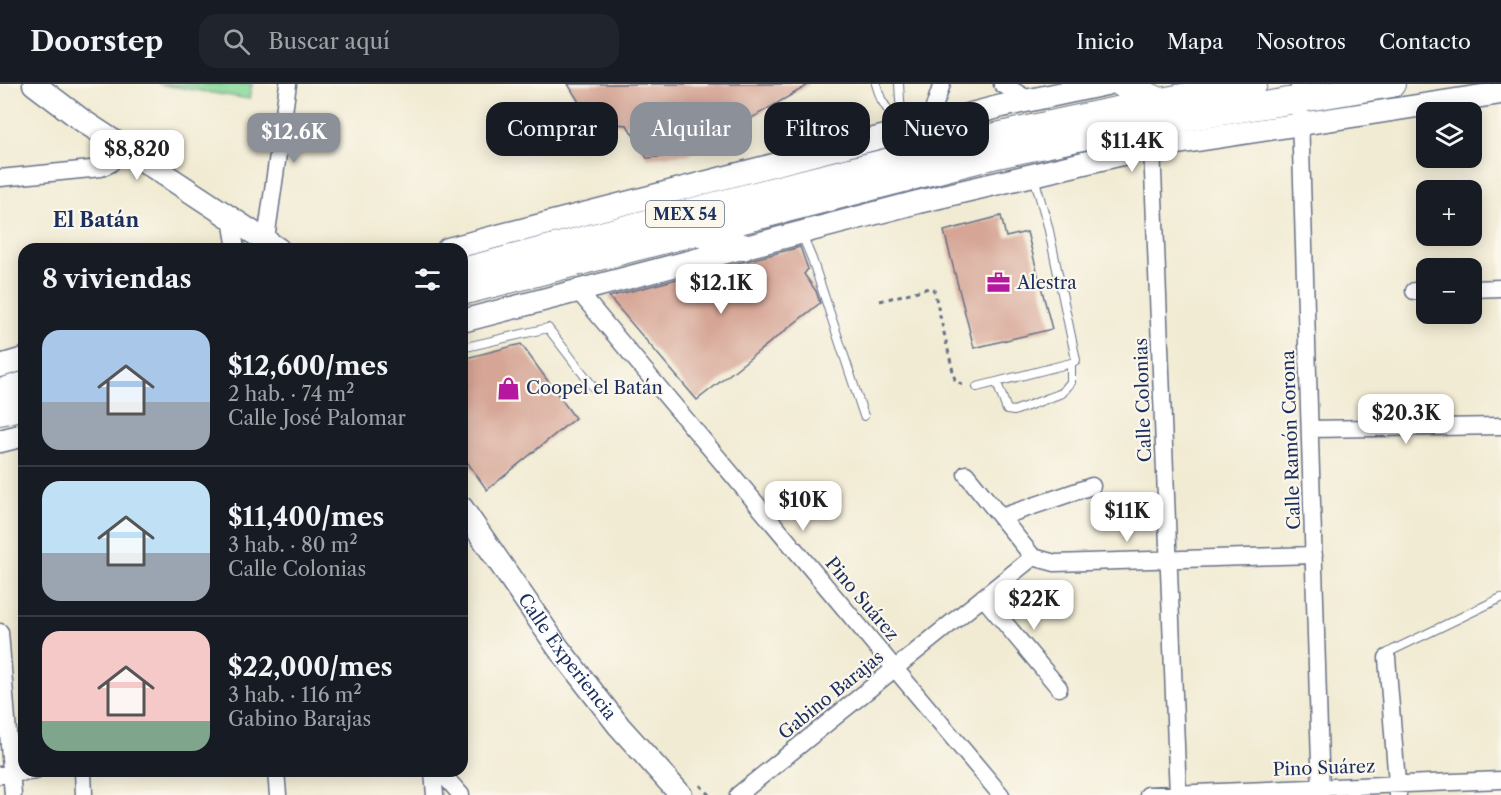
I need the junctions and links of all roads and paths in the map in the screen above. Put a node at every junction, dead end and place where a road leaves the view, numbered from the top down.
1 (34, 84) edge
2 (288, 84) edge
3 (876, 84) edge
4 (899, 84) edge
5 (942, 84) edge
6 (1002, 84) edge
7 (1106, 84) edge
8 (1122, 84) edge
9 (1254, 84) edge
10 (1392, 84) edge
11 (1501, 93) edge
12 (1029, 100) junction
13 (1158, 100) junction
14 (936, 102) edge
15 (1300, 102) edge
16 (989, 110) edge
17 (1152, 147) junction
18 (124, 148) junction
19 (918, 156) edge
20 (912, 174) junction
21 (1033, 175) junction
22 (0, 178) edge
23 (231, 219) junction
24 (695, 231) junction
25 (800, 232) junction
26 (235, 243) edge
27 (270, 243) edge
28 (272, 243) edge
29 (468, 246) edge
30 (743, 247) junction
31 (468, 270) edge
32 (1501, 288) edge
33 (1482, 289) edge
34 (468, 290) edge
35 (578, 291) junction
36 (880, 301) dead end
37 (468, 319) edge
38 (468, 347) edge
39 (18, 361) edge
40 (1071, 363) junction
41 (0, 366) edge
42 (997, 382) junction
43 (18, 387) edge
44 (978, 387) joint
45 (594, 388) dead end
46 (0, 392) edge
47 (18, 408) edge
48 (0, 412) edge
49 (864, 416) dead end
50 (1501, 426) edge
51 (1310, 429) junction
52 (966, 474) dead end
53 (1092, 486) dead end
54 (468, 517) edge
55 (1000, 517) junction
56 (1314, 555) junction
57 (1033, 557) junction
58 (1168, 559) junction
59 (983, 597) junction
60 (1501, 598) edge
61 (0, 632) edge
62 (1387, 658) joint
63 (895, 668) junction
64 (1059, 688) dead end
65 (6, 775) edge
66 (83, 777) edge
67 (276, 777) edge
68 (434, 777) edge
69 (445, 777) edge
70 (1501, 780) edge
71 (688, 787) edge
72 (1398, 790) edge
73 (1321, 791) edge
74 (1178, 794) edge
75 (13, 795) edge
76 (84, 795) edge
77 (278, 795) edge
78 (435, 795) edge
79 (461, 795) edge
80 (709, 795) edge
81 (738, 795) edge
82 (1001, 795) edge
83 (1148, 795) edge

1 - 18 street
2 - 28 street
3 - 20 lane
4 - 20 lane
5 - 14 street
6 - 12 street
7 - 12 street
8 - 13 main road
9 - 13 main road, MEX 54
10 - 15 main road, MEX 54
11 - 15 street
12 - 16 street
13 - 20 main road, MEX 54
15 - 17 street
15 - 20 main road, MEX 54
15 - 51 street, Calle Ramón Corona
17 - 21 street
17 - 58 street, Calle Colonias
18 - 22 street
18 - 23 street
19 - 20 street
20 - 21 street
20 - 24 main road, MEX 54
20 - 25 street
20 - 29 street
20 - 31 main road, MEX 54
21 - 40 lane
23 - 26 street
23 - 27 street
24 - 30 main road
24 - 34 main road, MEX 54
25 - 30 street
25 - 49 lane
30 - 35 street
32 - 33 street
35 - 37 street
35 - 63 street, Pino Suárez
36 - 44 path
38 - 45 lane
39 - 41 street
40 - 42 lane
40 - 42 lane
42 - 44 lane
43 - 46 main road
47 - 48 main road
50 - 51 street
51 - 56 street, Calle Ramón Corona
52 - 55 street
53 - 55 street
54 - 71 street, Calle Experiencia
55 - 57 street
56 - 58 street
56 - 73 street, Calle Ramón Corona
57 - 58 street
57 - 59 street, Gabino Barajas
58 - 74 street, Calle Colonias
59 - 63 street, Gabino Barajas
59 - 64 street
60 - 62 lane
61 - 65 street
62 - 72 street
63 - 81 street, Gabino Barajas
63 - 82 street, Pino Suárez
65 - 75 street
66 - 76 street
67 - 77 street
68 - 78 street
69 - 79 street
70 - 72 street, Pino Suárez
71 - 80 path
72 - 73 street, Pino Suárez
73 - 74 street, Pino Suárez
74 - 83 street, Pino Suárez

